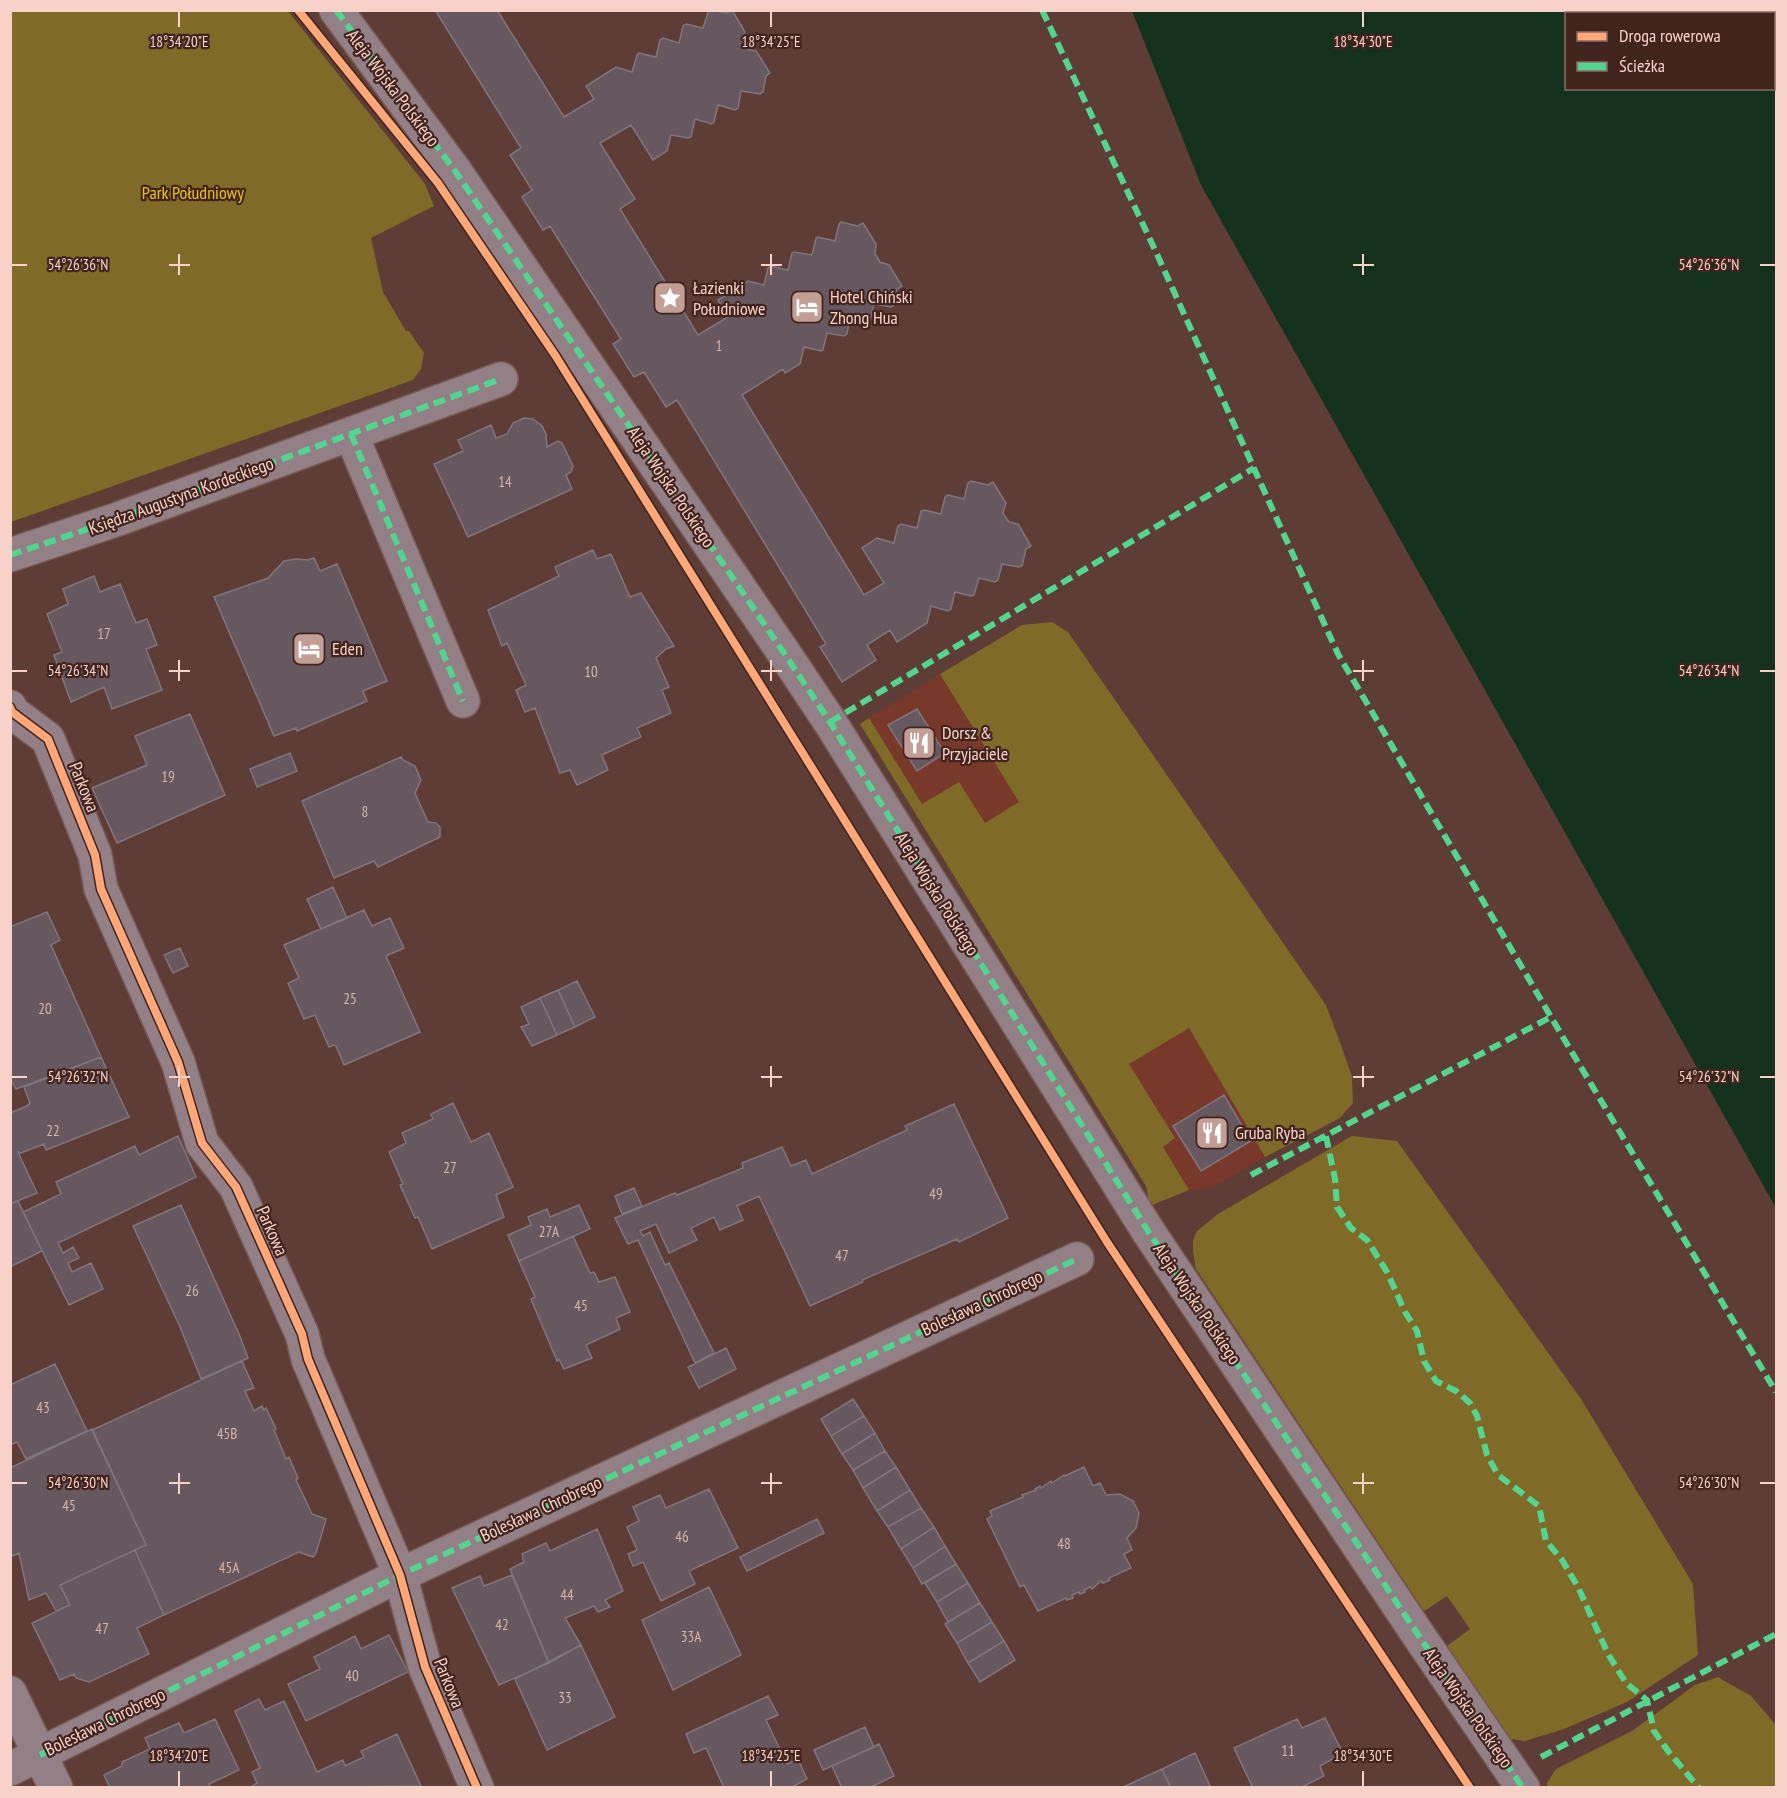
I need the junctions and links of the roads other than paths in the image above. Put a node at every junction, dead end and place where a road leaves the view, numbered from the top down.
1 (336, 10) edge
2 (501, 379) dead end
3 (351, 434) junction
4 (10, 555) edge
5 (463, 700) dead end
6 (10, 707) edge
7 (1077, 1259) dead end
8 (400, 1575) junction
9 (10, 1693) edge
10 (40, 1755) junction
11 (10, 1769) edge
12 (56, 1788) edge
13 (477, 1788) edge
14 (1523, 1788) edge

1 - 14 street, Aleja Wojska Polskiego
2 - 3 street, Księdza Augustyna Kordeckiego
3 - 4 street, Księdza Augustyna Kordeckiego
3 - 5 street
6 - 8 street, Parkowa
7 - 8 street, Bolesława Chrobrego
8 - 10 street, Bolesława Chrobrego
8 - 13 street, Parkowa
9 - 10 street
10 - 11 street, Bolesława Chrobrego
10 - 12 street

